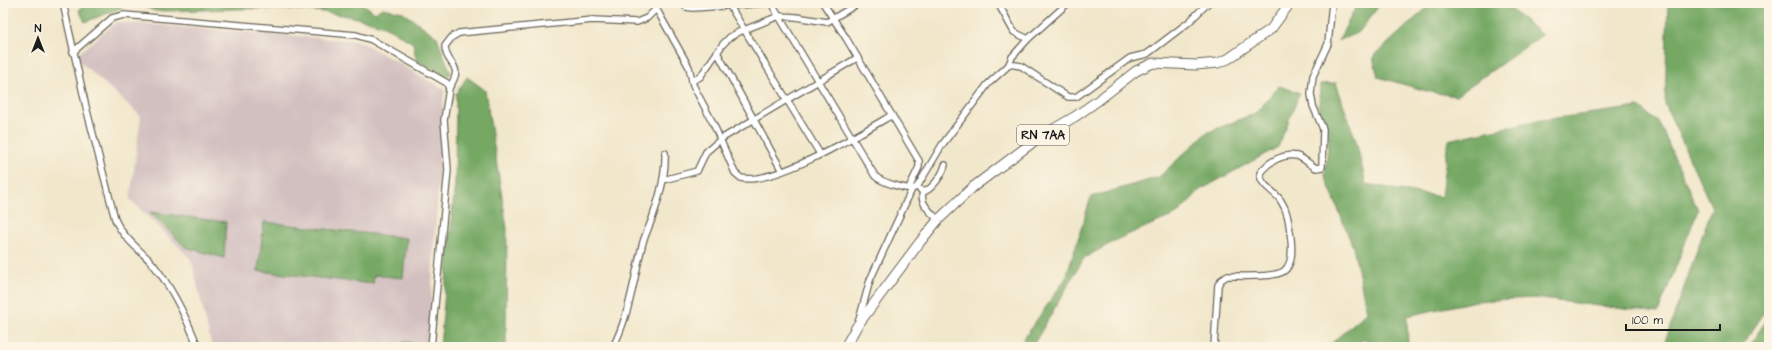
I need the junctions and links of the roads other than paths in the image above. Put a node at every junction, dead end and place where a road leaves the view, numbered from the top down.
1 (63, 3) edge
2 (653, 3) edge
3 (681, 3) edge
4 (771, 3) edge
5 (823, 3) edge
6 (859, 3) edge
7 (998, 3) edge
8 (1068, 3) edge
9 (1208, 3) edge
10 (1290, 3) edge
11 (1332, 3) edge
12 (729, 4) edge
13 (656, 9) junction
14 (779, 16) junction
15 (833, 19) junction
16 (745, 29) junction
17 (1028, 40) junction
18 (73, 52) junction
19 (717, 52) junction
20 (1140, 56) junction
21 (857, 58) junction
22 (1009, 64) junction
23 (1143, 67) junction
24 (692, 81) junction
25 (818, 81) junction
26 (449, 88) junction
27 (787, 100) junction
28 (892, 115) junction
29 (755, 119) junction
30 (852, 138) junction
31 (721, 139) junction
32 (665, 153) dead end
33 (820, 154) junction
34 (945, 165) dead end
35 (782, 171) junction
36 (663, 180) junction
37 (913, 188) junction
38 (922, 192) junction
39 (938, 220) junction
40 (857, 326) junction
41 (198, 347) edge
42 (431, 347) edge
43 (613, 347) edge
44 (844, 347) edge
45 (1214, 347) edge

1 - 18 street
2 - 13 street
3 - 12 street
4 - 12 street
4 - 14 street
5 - 15 street
6 - 15 street
7 - 17 street
8 - 17 street
9 - 20 street
10 - 23 main road, RN 7AA
11 - 45 street
12 - 16 street
13 - 24 street
13 - 26 street
14 - 15 street
14 - 16 street
14 - 25 street
15 - 21 street
16 - 19 street
16 - 27 street
17 - 22 street
18 - 26 street
18 - 41 street
19 - 24 street
19 - 29 street
20 - 22 street
20 - 23 street
21 - 25 street
21 - 28 street
22 - 37 street
23 - 39 main road, RN 7AA
24 - 31 street
25 - 27 street
25 - 30 street
26 - 42 street
27 - 29 street
27 - 33 street
28 - 30 street
28 - 37 street
29 - 31 street
29 - 35 street
30 - 33 street
30 - 37 street
31 - 35 street
31 - 36 street
32 - 36 street
33 - 35 street
34 - 38 street
36 - 43 street
37 - 38 street
37 - 40 street
38 - 39 street
39 - 40 main road, RN 7AA
40 - 44 main road, RN 7AA

